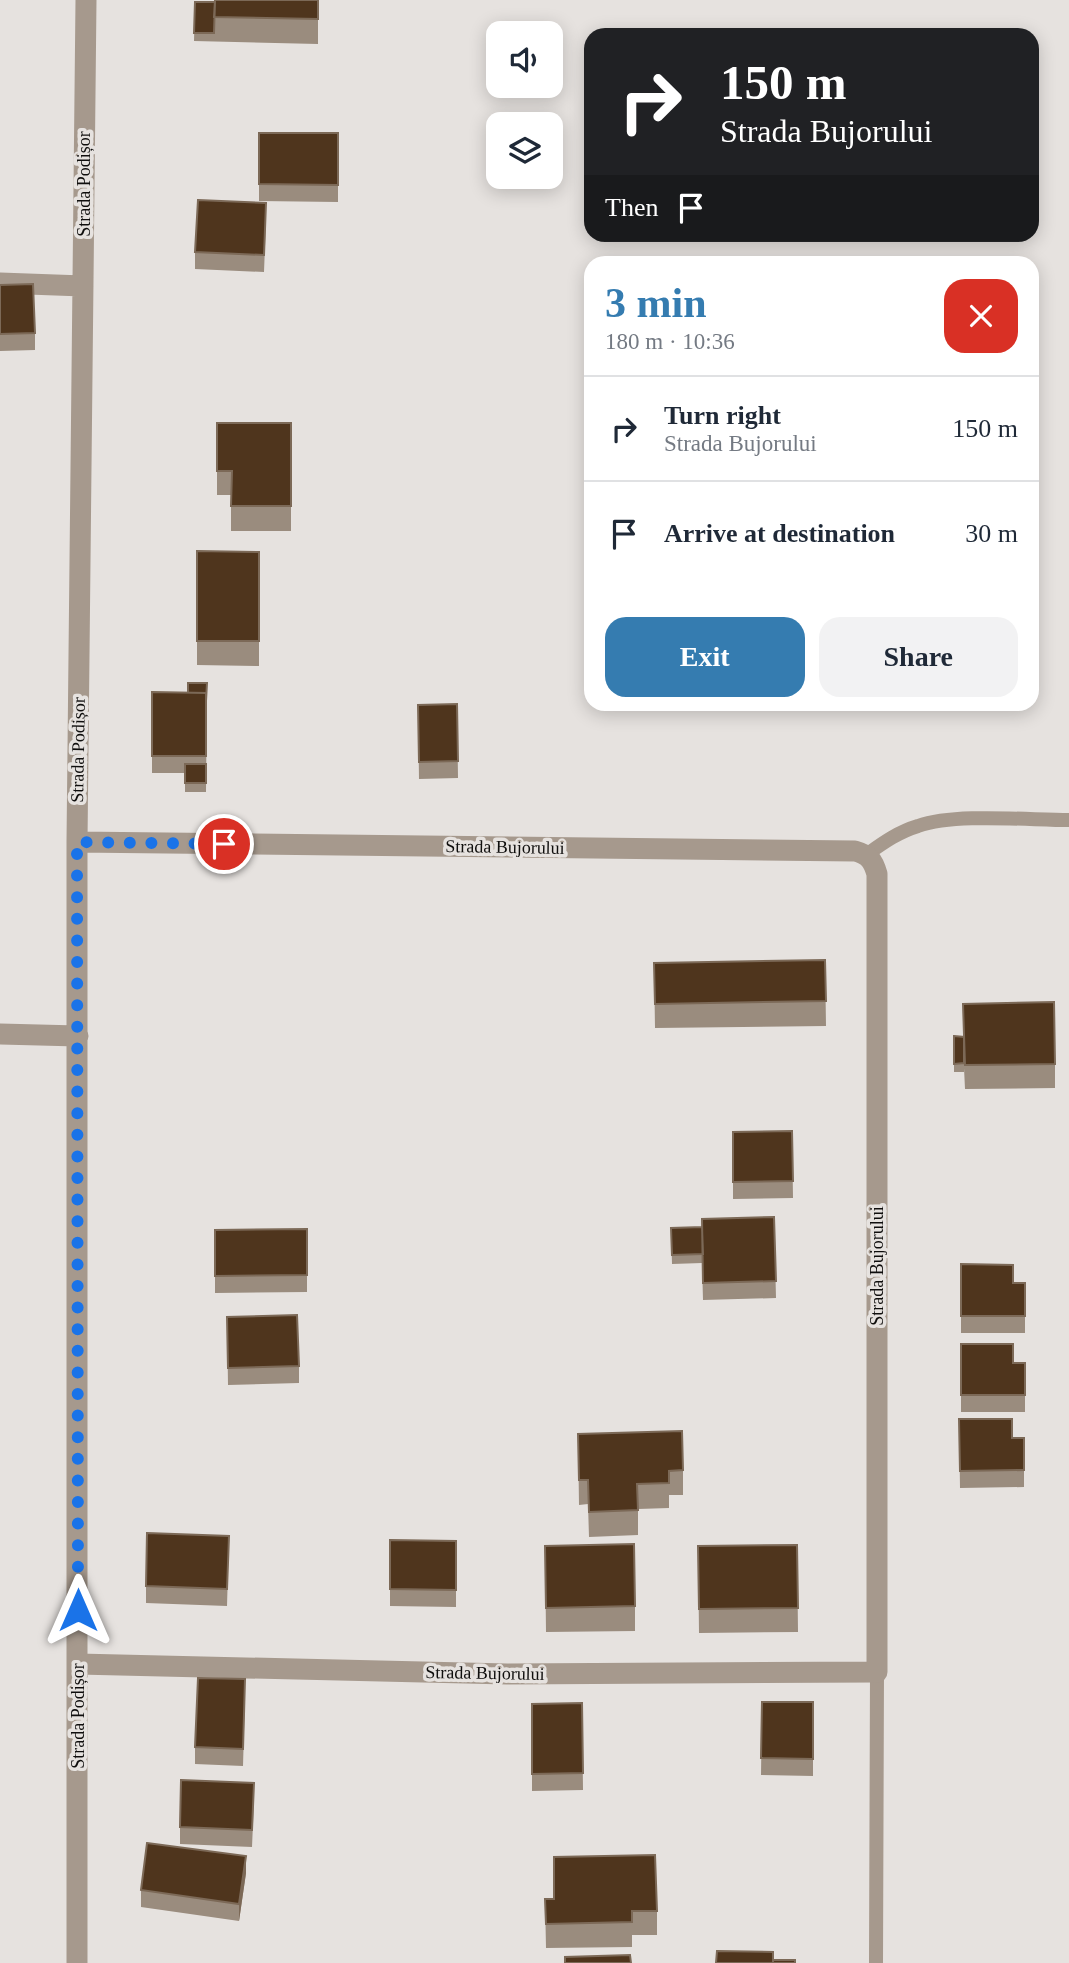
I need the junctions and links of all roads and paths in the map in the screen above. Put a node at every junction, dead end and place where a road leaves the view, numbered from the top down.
1 (86, 0) edge
2 (0, 284) edge
3 (83, 286) junction
4 (1069, 820) edge
5 (77, 842) junction
6 (866, 855) junction
7 (0, 1034) edge
8 (78, 1036) junction
9 (78, 1664) junction
10 (877, 1672) junction
11 (76, 1963) edge
12 (876, 1963) edge

1 - 3 street, Strada Podișor
2 - 3 street
3 - 5 street, Strada Podișor
4 - 6 lane
5 - 6 street, Strada Bujorului
5 - 8 street, Strada Podișor
6 - 10 street, Strada Bujorului
7 - 8 street
8 - 9 street, Strada Podișor
9 - 10 street, Strada Bujorului
9 - 11 street, Strada Podișor
10 - 12 lane

